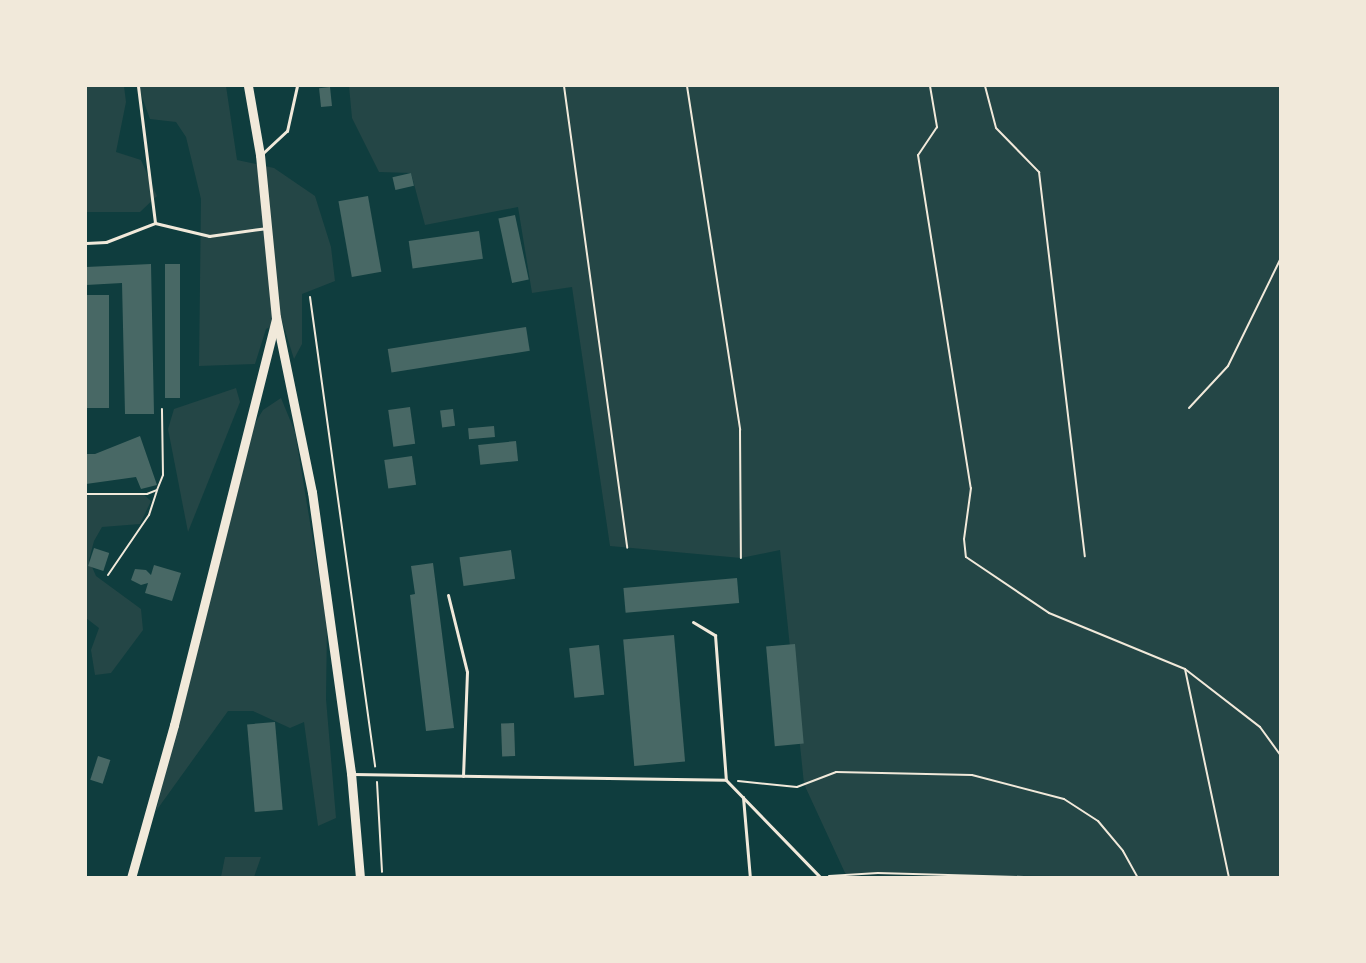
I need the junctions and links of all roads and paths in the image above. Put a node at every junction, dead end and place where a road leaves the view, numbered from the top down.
1 (138, 86) edge
2 (248, 86) edge
3 (297, 86) edge
4 (564, 86) edge
5 (687, 86) edge
6 (930, 86) edge
7 (985, 86) edge
8 (260, 155) junction
9 (155, 223) junction
10 (267, 227) junction
11 (86, 243) edge
12 (1281, 260) edge
13 (310, 297) dead end
14 (276, 317) junction
15 (1189, 408) dead end
16 (162, 409) dead end
17 (161, 480) junction
18 (86, 494) edge
19 (627, 548) dead end
20 (1085, 556) dead end
21 (741, 558) dead end
22 (108, 575) dead end
23 (448, 595) dead end
24 (693, 622) dead end
25 (1185, 669) junction
26 (1281, 755) edge
27 (351, 773) junction
28 (376, 774) junction
29 (463, 776) junction
30 (726, 780) junction
31 (743, 795) junction
32 (383, 877) edge
33 (821, 877) edge
34 (130, 878) edge
35 (362, 878) edge
36 (461, 878) edge
37 (750, 878) edge
38 (1056, 878) edge
39 (1138, 878) edge
40 (1229, 878) edge

1 - 9 lane
2 - 8 main road
3 - 8 lane
4 - 19 path
5 - 21 path
6 - 25 path
7 - 20 path
8 - 10 main road
9 - 10 lane
9 - 11 lane
10 - 14 main road
12 - 15 path
13 - 28 path
14 - 27 main road
14 - 34 main road
16 - 17 path
17 - 18 path
17 - 22 path
23 - 29 lane
24 - 30 lane
25 - 26 path
25 - 40 path
27 - 28 lane
27 - 35 main road
28 - 29 lane
28 - 32 path
29 - 30 lane
30 - 31 lane
30 - 39 path
31 - 33 lane
31 - 37 lane
32 - 35 lane
32 - 36 lane
33 - 38 path

